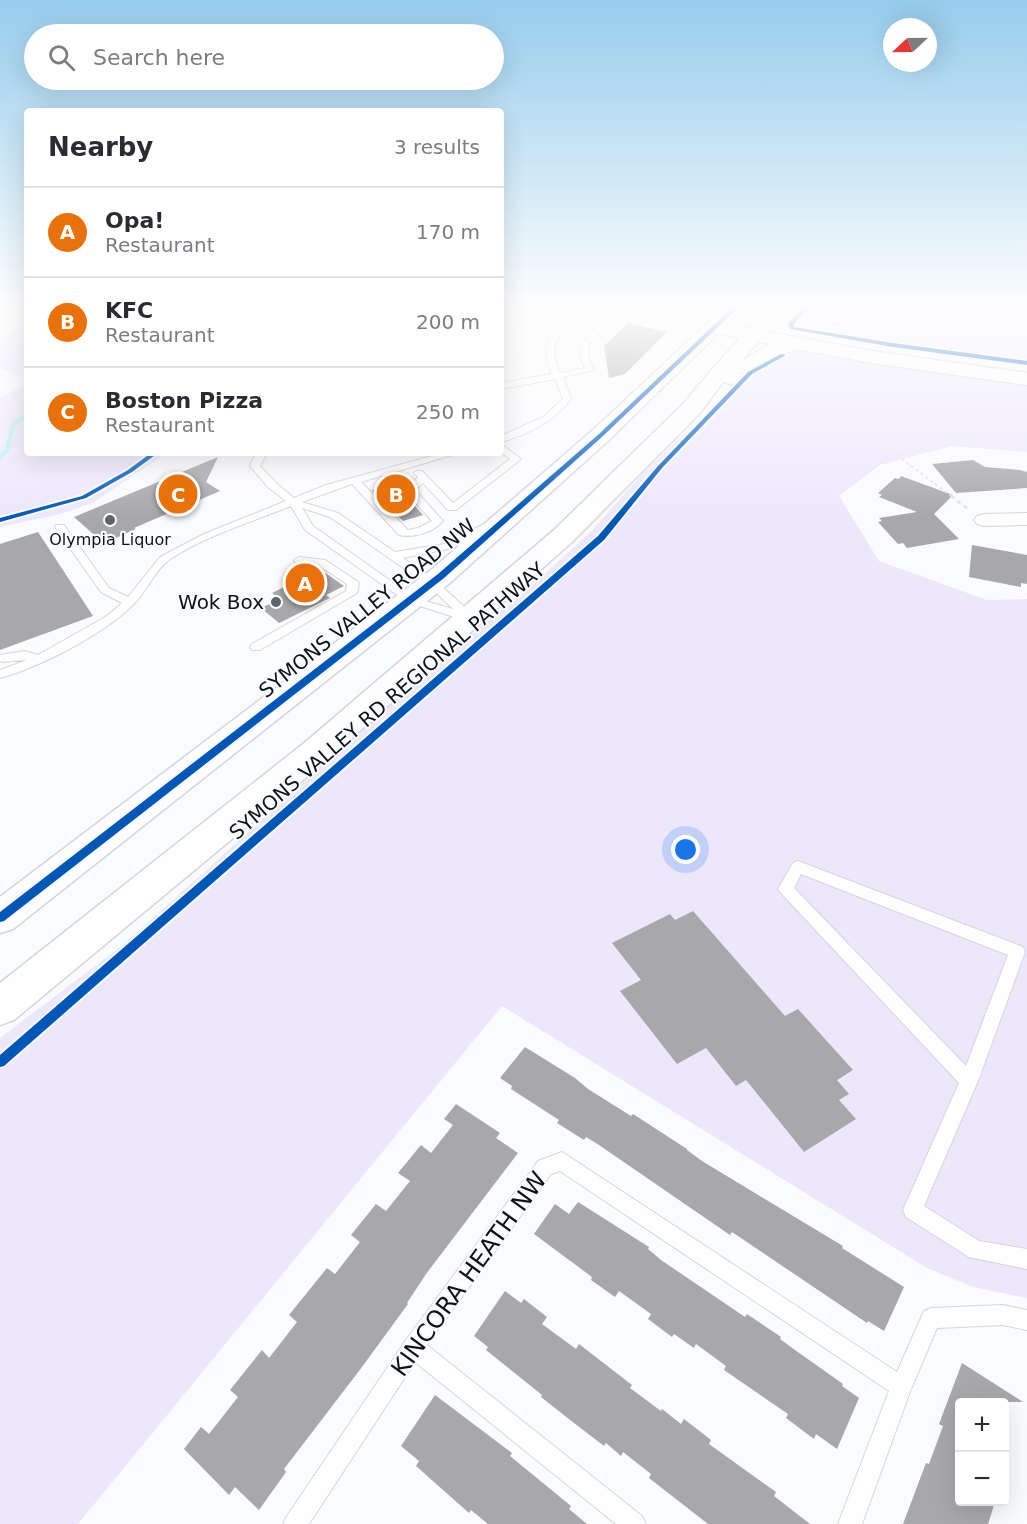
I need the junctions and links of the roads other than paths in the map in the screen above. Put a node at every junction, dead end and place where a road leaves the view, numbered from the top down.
1 (551, 376) edge
2 (558, 376) edge
3 (596, 376) edge
4 (664, 376) edge
5 (718, 376) edge
6 (736, 376) edge
7 (1008, 376) edge
8 (598, 379) dead end
9 (1027, 379) edge
10 (504, 385) edge
11 (692, 408) junction
12 (504, 438) edge
13 (504, 449) edge
14 (259, 456) edge
15 (443, 456) edge
16 (411, 465) junction
17 (423, 478) junction
18 (354, 480) junction
19 (293, 502) junction
20 (452, 508) junction
21 (511, 514) junction
22 (1027, 519) edge
23 (984, 520) road end
24 (438, 521) junction
25 (60, 527) dead end
26 (392, 556) junction
27 (299, 560) dead end
28 (422, 591) junction
29 (130, 602) junction
30 (468, 617) junction
31 (256, 646) dead end
32 (3, 658) dead end
33 (40, 659) junction
34 (0, 674) edge
35 (0, 918) edge
36 (0, 1007) edge
37 (969, 1081) junction
38 (1027, 1259) edge
39 (1027, 1320) edge
40 (413, 1347) junction
41 (901, 1387) junction
42 (295, 1524) edge
43 (634, 1524) edge
44 (850, 1524) edge

1 - 10 lane
2 - 12 lane
3 - 8 lane
4 - 21 main road, SYMONS VALLEY ROAD NW
5 - 11 main road
6 - 11 main road
7 - 9 main road
11 - 30 main road
13 - 20 lane
14 - 19 lane
15 - 16 lane
16 - 17 lane
16 - 18 lane
17 - 20 lane
17 - 24 lane
18 - 19 lane
18 - 24 lane
19 - 26 lane
19 - 28 lane
19 - 29 lane
20 - 24 lane
21 - 26 lane
21 - 28 main road, SYMONS VALLEY ROAD NW
22 - 23 street
25 - 29 lane
26 - 28 lane
27 - 31 lane
28 - 30 lane
28 - 30 lane
28 - 35 main road, SYMONS VALLEY ROAD NW
29 - 33 lane
30 - 36 main road
32 - 33 lane
33 - 34 lane
37 - 37 lane
37 - 38 lane
39 - 41 lane
40 - 41 lane, KINCORA HEATH NW
40 - 42 lane, KINCORA HEATH NW
40 - 43 lane
41 - 44 lane

